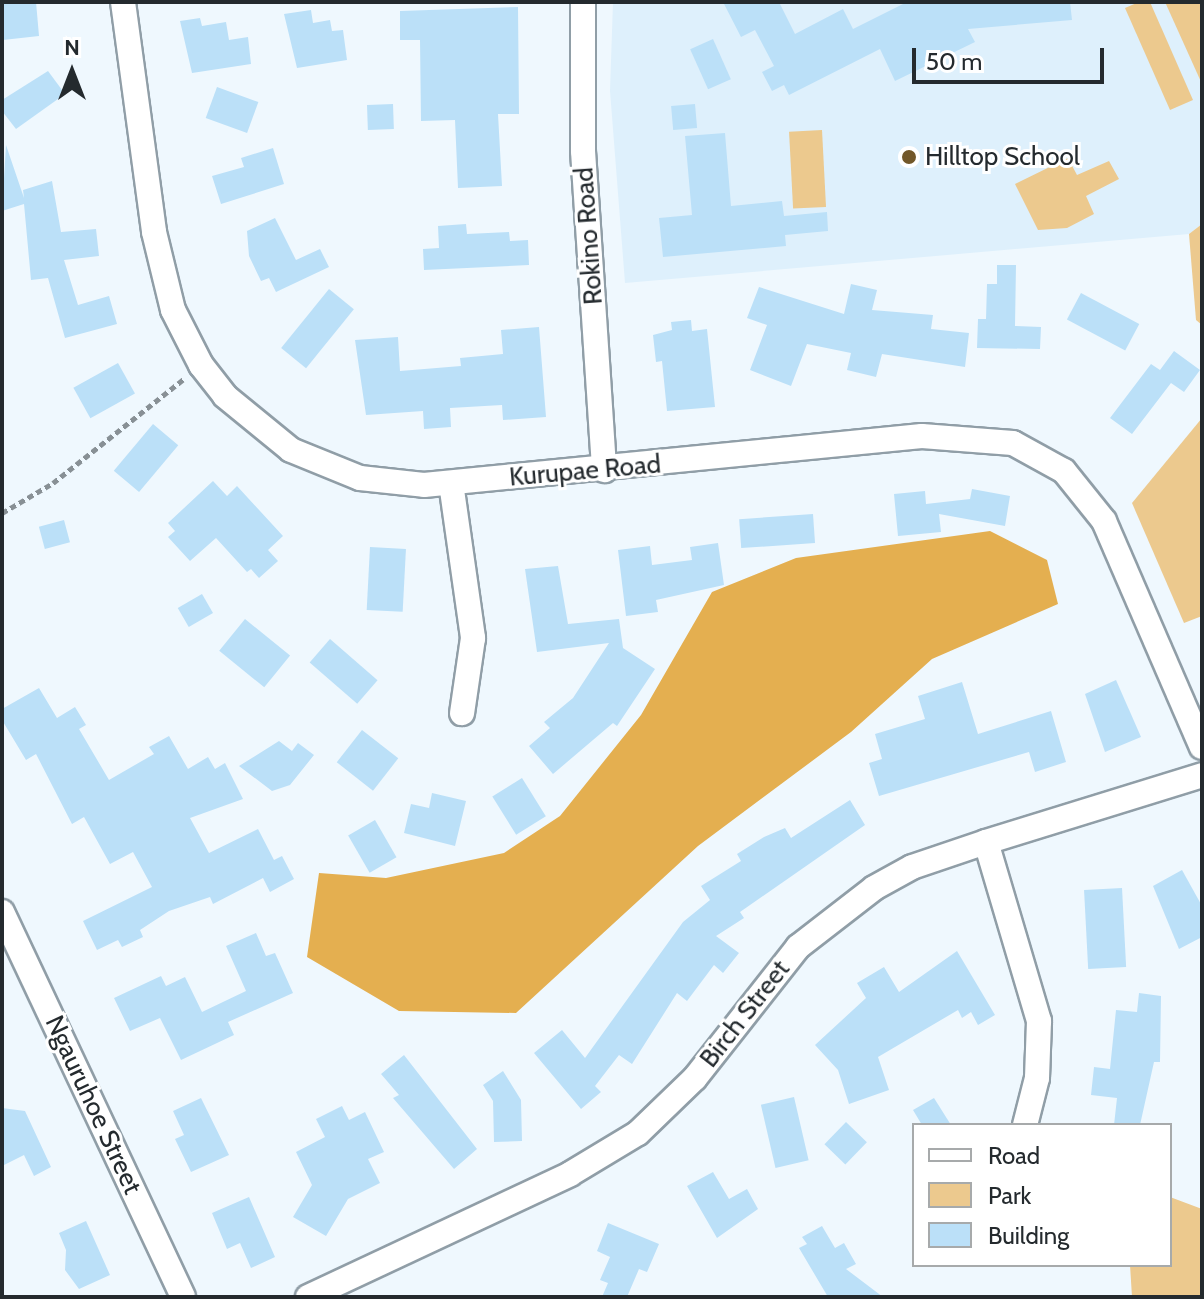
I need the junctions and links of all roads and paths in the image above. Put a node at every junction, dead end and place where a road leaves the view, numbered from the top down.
1 (123, 2) edge
2 (583, 2) edge
3 (201, 365) junction
4 (604, 470) junction
5 (451, 483) junction
6 (2, 513) edge
7 (462, 713) dead end
8 (1202, 747) edge
9 (1202, 775) edge
10 (986, 842) junction
11 (2, 912) edge
12 (1026, 1123) edge
13 (183, 1297) edge
14 (308, 1297) edge

1 - 3 street, Kurupae Road
2 - 4 street, Rokino Road
3 - 5 street, Kurupae Road
3 - 6 path
4 - 5 street, Kurupae Road
4 - 8 street, Kurupae Road
5 - 7 street
9 - 10 street, Birch Street
10 - 12 street
10 - 14 street, Birch Street
11 - 13 street, Ngauruhoe Street

